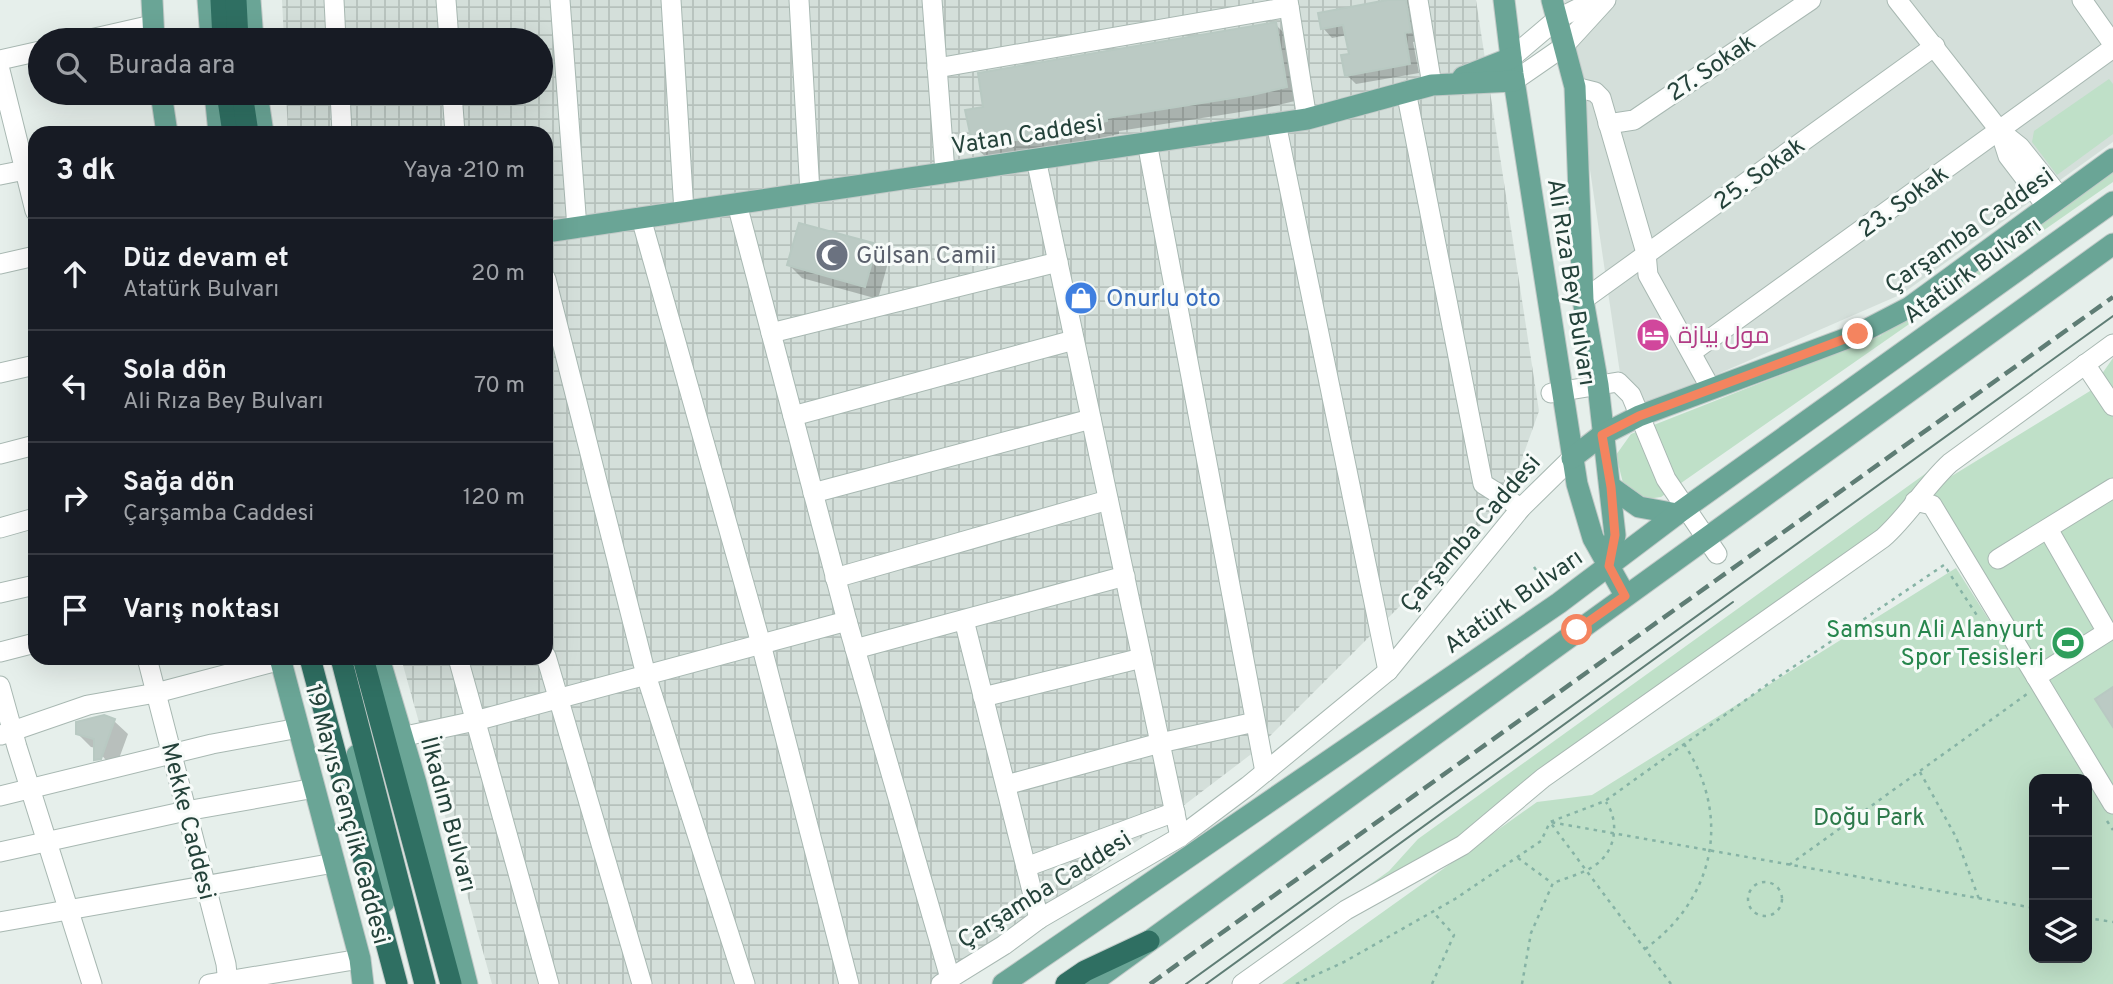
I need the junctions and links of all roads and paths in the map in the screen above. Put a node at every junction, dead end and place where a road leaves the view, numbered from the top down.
1 (152, 0) edge
2 (208, 0) edge
3 (220, 0) edge
4 (236, 0) edge
5 (250, 0) edge
6 (334, 0) edge
7 (446, 0) edge
8 (560, 0) edge
9 (671, 0) edge
10 (799, 0) edge
11 (932, 0) edge
12 (1418, 0) edge
13 (1504, 0) edge
14 (1595, 0) edge
15 (1606, 0) edge
16 (1811, 0) edge
17 (1897, 0) edge
18 (2088, 2) edge
19 (1288, 3) edge
20 (1554, 10) edge
21 (153, 28) edge
22 (210, 28) edge
23 (222, 28) edge
24 (237, 28) edge
25 (252, 28) edge
26 (335, 28) edge
27 (448, 28) edge
28 (1935, 46) junction
29 (2113, 46) edge
30 (1563, 47) junction
31 (28, 54) edge
32 (1511, 58) junction
33 (0, 60) edge
34 (937, 68) junction
35 (0, 70) edge
36 (1514, 81) junction
37 (1440, 84) junction
38 (1575, 87) junction
39 (1406, 91) junction
40 (163, 105) edge
41 (216, 105) edge
42 (229, 105) edge
43 (244, 105) edge
44 (259, 105) edge
45 (341, 105) edge
46 (453, 105) edge
47 (1307, 119) junction
48 (1276, 123) junction
49 (1608, 124) junction
50 (166, 126) edge
51 (218, 126) edge
52 (232, 126) edge
53 (247, 126) edge
54 (263, 126) edge
55 (342, 126) edge
56 (454, 126) edge
57 (2000, 131) junction
58 (1147, 142) junction
59 (1036, 159) junction
60 (2113, 159) edge
61 (28, 162) edge
62 (28, 169) edge
63 (945, 172) junction
64 (0, 175) edge
65 (810, 193) junction
66 (2054, 202) junction
67 (2113, 202) edge
68 (737, 204) junction
69 (684, 212) junction
70 (641, 218) junction
71 (577, 228) junction
72 (553, 231) edge
73 (2113, 244) edge
74 (1646, 253) junction
75 (28, 258) edge
76 (1058, 262) junction
77 (0, 264) edge
78 (1583, 300) junction
79 (553, 307) edge
80 (771, 333) junction
81 (1074, 340) junction
82 (2113, 344) edge
83 (1692, 352) junction
84 (2085, 364) junction
85 (28, 367) edge
86 (0, 373) edge
87 (1598, 385) junction
88 (1711, 389) junction
89 (1557, 393) junction
90 (2113, 406) edge
91 (793, 416) junction
92 (1639, 416) junction
93 (1091, 419) junction
94 (1602, 435) junction
95 (28, 447) edge
96 (0, 454) edge
97 (1572, 458) junction
98 (1611, 487) junction
99 (2113, 488) edge
100 (813, 493) junction
101 (1108, 500) junction
102 (1915, 501) junction
103 (1521, 508) junction
104 (1681, 511) junction
105 (28, 520) edge
106 (0, 528) edge
107 (2048, 529) junction
108 (1712, 546) junction
109 (1998, 559) dead end
110 (1609, 566) junction
111 (1125, 576) junction
112 (835, 578) junction
113 (28, 587) edge
114 (0, 593) edge
115 (1625, 596) junction
116 (964, 620) junction
117 (847, 621) junction
118 (1981, 623) dead end
119 (761, 644) junction
120 (28, 645) edge
121 (855, 649) junction
122 (0, 652) edge
123 (1142, 657) junction
124 (149, 665) edge
125 (258, 665) edge
126 (282, 665) edge
127 (312, 665) edge
128 (333, 665) edge
129 (343, 665) edge
130 (365, 665) edge
131 (381, 665) edge
132 (460, 665) edge
133 (549, 665) edge
134 (1388, 671) junction
135 (646, 675) junction
136 (2031, 685) junction
137 (0, 686) edge
138 (156, 693) junction
139 (984, 696) junction
140 (558, 699) junction
141 (2042, 702) junction
142 (475, 721) junction
143 (1255, 722) junction
144 (299, 727) junction
145 (6, 734) edge
146 (401, 737) junction
147 (1160, 743) junction
148 (1684, 744) junction
149 (172, 755) junction
150 (1919, 771) junction
151 (1265, 772) junction
152 (1006, 785) junction
153 (315, 788) junction
154 (30, 789) junction
155 (0, 796) edge
156 (1605, 800) junction
157 (2113, 804) edge
158 (186, 811) junction
159 (1175, 812) junction
160 (1550, 822) junction
161 (1615, 834) junction
162 (1180, 837) junction
163 (47, 842) junction
164 (1710, 851) junction
165 (0, 852) edge
166 (1518, 858) junction
167 (334, 863) junction
168 (1789, 865) junction
169 (1026, 866) junction
170 (1586, 870) junction
171 (1764, 881) joint
172 (1553, 883) junction
173 (206, 887) junction
174 (1979, 899) junction
175 (2029, 907) edge
176 (68, 908) junction
177 (1433, 912) junction
178 (1039, 919) junction
179 (2092, 919) edge
180 (0, 922) edge
181 (2113, 922) edge
182 (1149, 941) junction
183 (1645, 949) junction
184 (360, 959) junction
185 (946, 981) edge
186 (222, 983) edge
187 (92, 984) edge
188 (363, 984) edge
189 (397, 984) edge
190 (425, 984) edge
191 (451, 984) edge
192 (467, 984) edge
193 (549, 984) edge
194 (642, 984) edge
195 (745, 984) edge
196 (849, 984) edge
197 (1003, 984) edge
198 (1066, 984) edge
199 (1090, 984) edge
200 (1242, 984) edge
201 (1296, 984) edge
202 (1432, 984) edge
203 (1522, 984) edge
204 (1671, 984) edge

1 - 21 main road
2 - 22 main road
3 - 23 highway
4 - 24 highway
5 - 25 main road
6 - 26 street
7 - 27 street
8 - 71 street
9 - 69 street
10 - 65 street
11 - 34 street
12 - 37 street
13 - 32 main road, Ali Rıza Bey Bulvarı
14 - 20 street
15 - 30 street
16 - 49 street, 27. Sokak
17 - 28 street
18 - 29 street
19 - 34 street
19 - 47 street
20 - 30 main road, Ali Rıza Bey Bulvarı
20 - 32 street
28 - 57 street
28 - 74 street, 25. Sokak
29 - 57 street, 23. Sokak
30 - 36 street
30 - 38 main road, Ali Rıza Bey Bulvarı
31 - 33 street
32 - 36 main road, Ali Rıza Bey Bulvarı
32 - 37 main road
34 - 63 street
35 - 61 street
36 - 37 main road, Vatan Caddesi
36 - 89 main road, Ali Rıza Bey Bulvarı
37 - 39 main road, Vatan Caddesi
38 - 49 street
38 - 78 main road, Ali Rıza Bey Bulvarı
39 - 47 main road, Vatan Caddesi
39 - 103 street
40 - 50 main road
41 - 51 main road
42 - 52 highway
43 - 53 highway
44 - 54 main road
45 - 55 street
46 - 56 street
47 - 48 main road, Vatan Caddesi
48 - 58 main road, Vatan Caddesi
48 - 134 street
49 - 74 street
57 - 66 street
57 - 83 street, 23. Sokak
58 - 59 main road, Vatan Caddesi
58 - 143 street
59 - 63 main road, Vatan Caddesi
59 - 76 street
60 - 66 main road, Çarşamba Caddesi
62 - 64 street
63 - 65 main road, Vatan Caddesi
65 - 68 main road, Vatan Caddesi
66 - 88 main road, Çarşamba Caddesi
67 - 104 main road, Atatürk Bulvarı
68 - 69 main road, Vatan Caddesi
68 - 80 street
69 - 70 main road, Vatan Caddesi
70 - 71 main road, Vatan Caddesi
70 - 119 street
71 - 72 main road, Vatan Caddesi
73 - 108 main road
74 - 78 street, 25. Sokak
74 - 83 street
75 - 77 street
76 - 80 street
76 - 81 street
78 - 87 main road, Ali Rıza Bey Bulvarı
79 - 135 street
80 - 91 street
81 - 91 street
81 - 93 street
82 - 84 street
83 - 88 street
84 - 90 street
84 - 102 street
85 - 86 street
87 - 89 street
87 - 92 street
87 - 94 main road, Ali Rıza Bey Bulvarı
88 - 92 main road, Çarşamba Caddesi
89 - 97 main road, Ali Rıza Bey Bulvarı
91 - 100 street
92 - 94 main road, Çarşamba Caddesi
92 - 104 street
93 - 100 street
93 - 101 street
94 - 97 main road, Çarşamba Caddesi
94 - 98 main road, Ali Rıza Bey Bulvarı
95 - 96 street
97 - 103 street, Çarşamba Caddesi
97 - 110 main road, Ali Rıza Bey Bulvarı
98 - 104 main road
98 - 110 main road, Ali Rıza Bey Bulvarı
99 - 107 street
100 - 112 street
101 - 111 street
101 - 112 street
102 - 136 street
102 - 200 street
103 - 134 street, Çarşamba Caddesi
104 - 108 street
104 - 110 main road, Atatürk Bulvarı
105 - 106 street
107 - 109 street
107 - 136 street
108 - 115 main road
110 - 115 main road, Ali Rıza Bey Bulvarı
110 - 197 main road, Atatürk Bulvarı
111 - 116 street
111 - 123 street
112 - 117 street
113 - 114 street
115 - 182 main road
116 - 121 street
116 - 139 street
117 - 119 street
117 - 121 street
118 - 148 path
119 - 135 street
119 - 196 street
120 - 122 street
121 - 185 street
123 - 139 street
123 - 147 street
124 - 138 street, Mekke Caddesi
125 - 138 street
126 - 144 main road, 19 Mayıs Gençlik Caddesi
127 - 189 highway
128 - 189 main road
129 - 190 highway
130 - 191 highway, İlkadım Bulvarı
131 - 146 main road, İlkadım Bulvarı
132 - 142 street
133 - 140 street
134 - 151 street, Çarşamba Caddesi
135 - 140 street
135 - 195 street
136 - 141 street
136 - 141 path
136 - 141 path
136 - 150 path
137 - 145 street
138 - 145 street
138 - 149 street, Mekke Caddesi
139 - 152 street
140 - 142 street
140 - 194 street
141 - 157 street
142 - 146 street
142 - 193 street
143 - 147 street
143 - 151 street
144 - 149 street
144 - 153 main road, 19 Mayıs Gençlik Caddesi
145 - 154 street
146 - 192 main road, İlkadım Bulvarı
147 - 152 street
147 - 159 street
148 - 156 path
148 - 164 path
149 - 154 street
149 - 158 street, Mekke Caddesi
150 - 168 path
150 - 174 path
151 - 162 street, Çarşamba Caddesi
152 - 169 street
153 - 158 street
153 - 167 main road, 19 Mayıs Gençlik Caddesi
154 - 155 street
154 - 163 street
156 - 160 path
156 - 161 path
158 - 163 street
158 - 173 street, Mekke Caddesi
159 - 162 street
159 - 169 street
160 - 161 path
160 - 166 path
160 - 170 path
161 - 164 path
161 - 170 path
162 - 178 street, Çarşamba Caddesi
163 - 165 street
163 - 176 street
164 - 168 path
164 - 183 path
166 - 172 path
166 - 177 path
167 - 173 street
167 - 184 main road, 19 Mayıs Gençlik Caddesi
168 - 174 path
169 - 178 street
170 - 172 path
170 - 183 path
171 - 171 path
172 - 203 path
173 - 176 street
173 - 186 street, Mekke Caddesi
174 - 175 path
176 - 180 street
176 - 187 street
177 - 201 path
177 - 202 path
178 - 185 street, Çarşamba Caddesi
179 - 181 path
182 - 198 highway
182 - 199 main road
183 - 204 path
184 - 186 street
184 - 188 main road, 19 Mayıs Gençlik Caddesi

